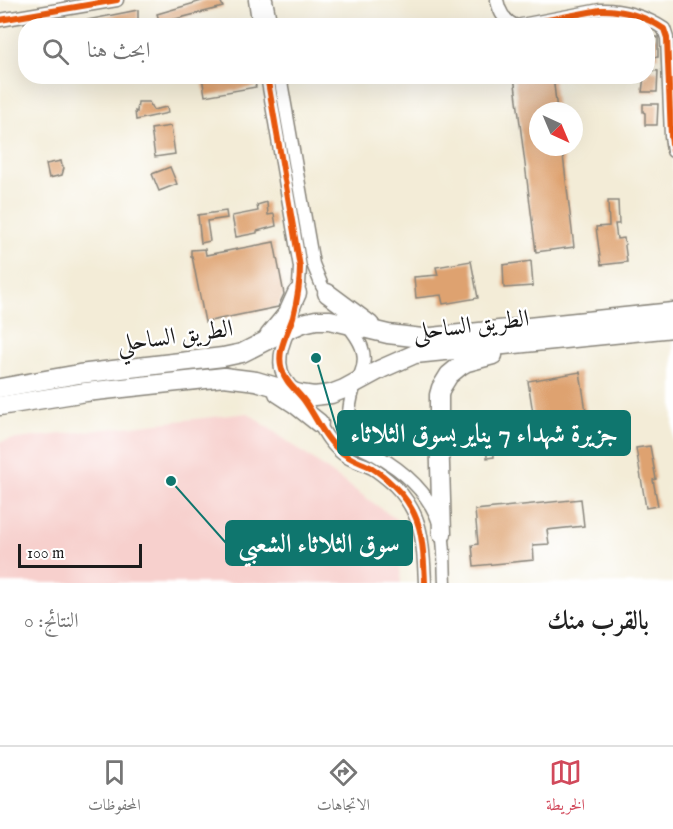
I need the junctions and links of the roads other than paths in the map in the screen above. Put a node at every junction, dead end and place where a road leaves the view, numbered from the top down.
1 (117, 0) edge
2 (272, 0) edge
3 (496, 0) edge
4 (256, 2) edge
5 (264, 18) edge
6 (268, 18) edge
7 (505, 18) edge
8 (558, 18) edge
9 (640, 18) edge
10 (0, 20) edge
11 (655, 24) edge
12 (268, 84) edge
13 (281, 84) edge
14 (673, 151) edge
15 (297, 292) junction
16 (327, 293) junction
17 (673, 312) edge
18 (347, 324) junction
19 (673, 328) edge
20 (289, 329) junction
21 (388, 334) junction
22 (556, 339) junction
23 (259, 345) junction
24 (256, 381) junction
25 (355, 383) junction
26 (0, 388) edge
27 (300, 394) junction
28 (0, 406) edge
29 (319, 423) junction
30 (442, 534) junction
31 (425, 583) edge
32 (445, 583) edge

1 - 10 street
2 - 6 street
3 - 7 street
4 - 5 street
8 - 9 street
11 - 14 street
12 - 15 street
13 - 16 street
15 - 20 street
15 - 23 highway
16 - 18 street
16 - 21 highway
17 - 21 highway, الطريق الساحلي
18 - 20 highway, الطريق الساحلي
18 - 21 highway, الطريق الساحلي
18 - 25 street
19 - 22 highway, الطريق الساحلى
20 - 23 highway, الطريق الساحلي
20 - 27 street
22 - 25 highway, الطريق الساحلى
22 - 30 highway
23 - 26 highway, الطريق الساحلي
24 - 27 highway, الطريق الساحلى
24 - 28 highway, الطريق الساحلى
24 - 29 highway
25 - 27 highway, الطريق الساحلى
25 - 30 street
27 - 29 street
29 - 31 street
30 - 32 street

